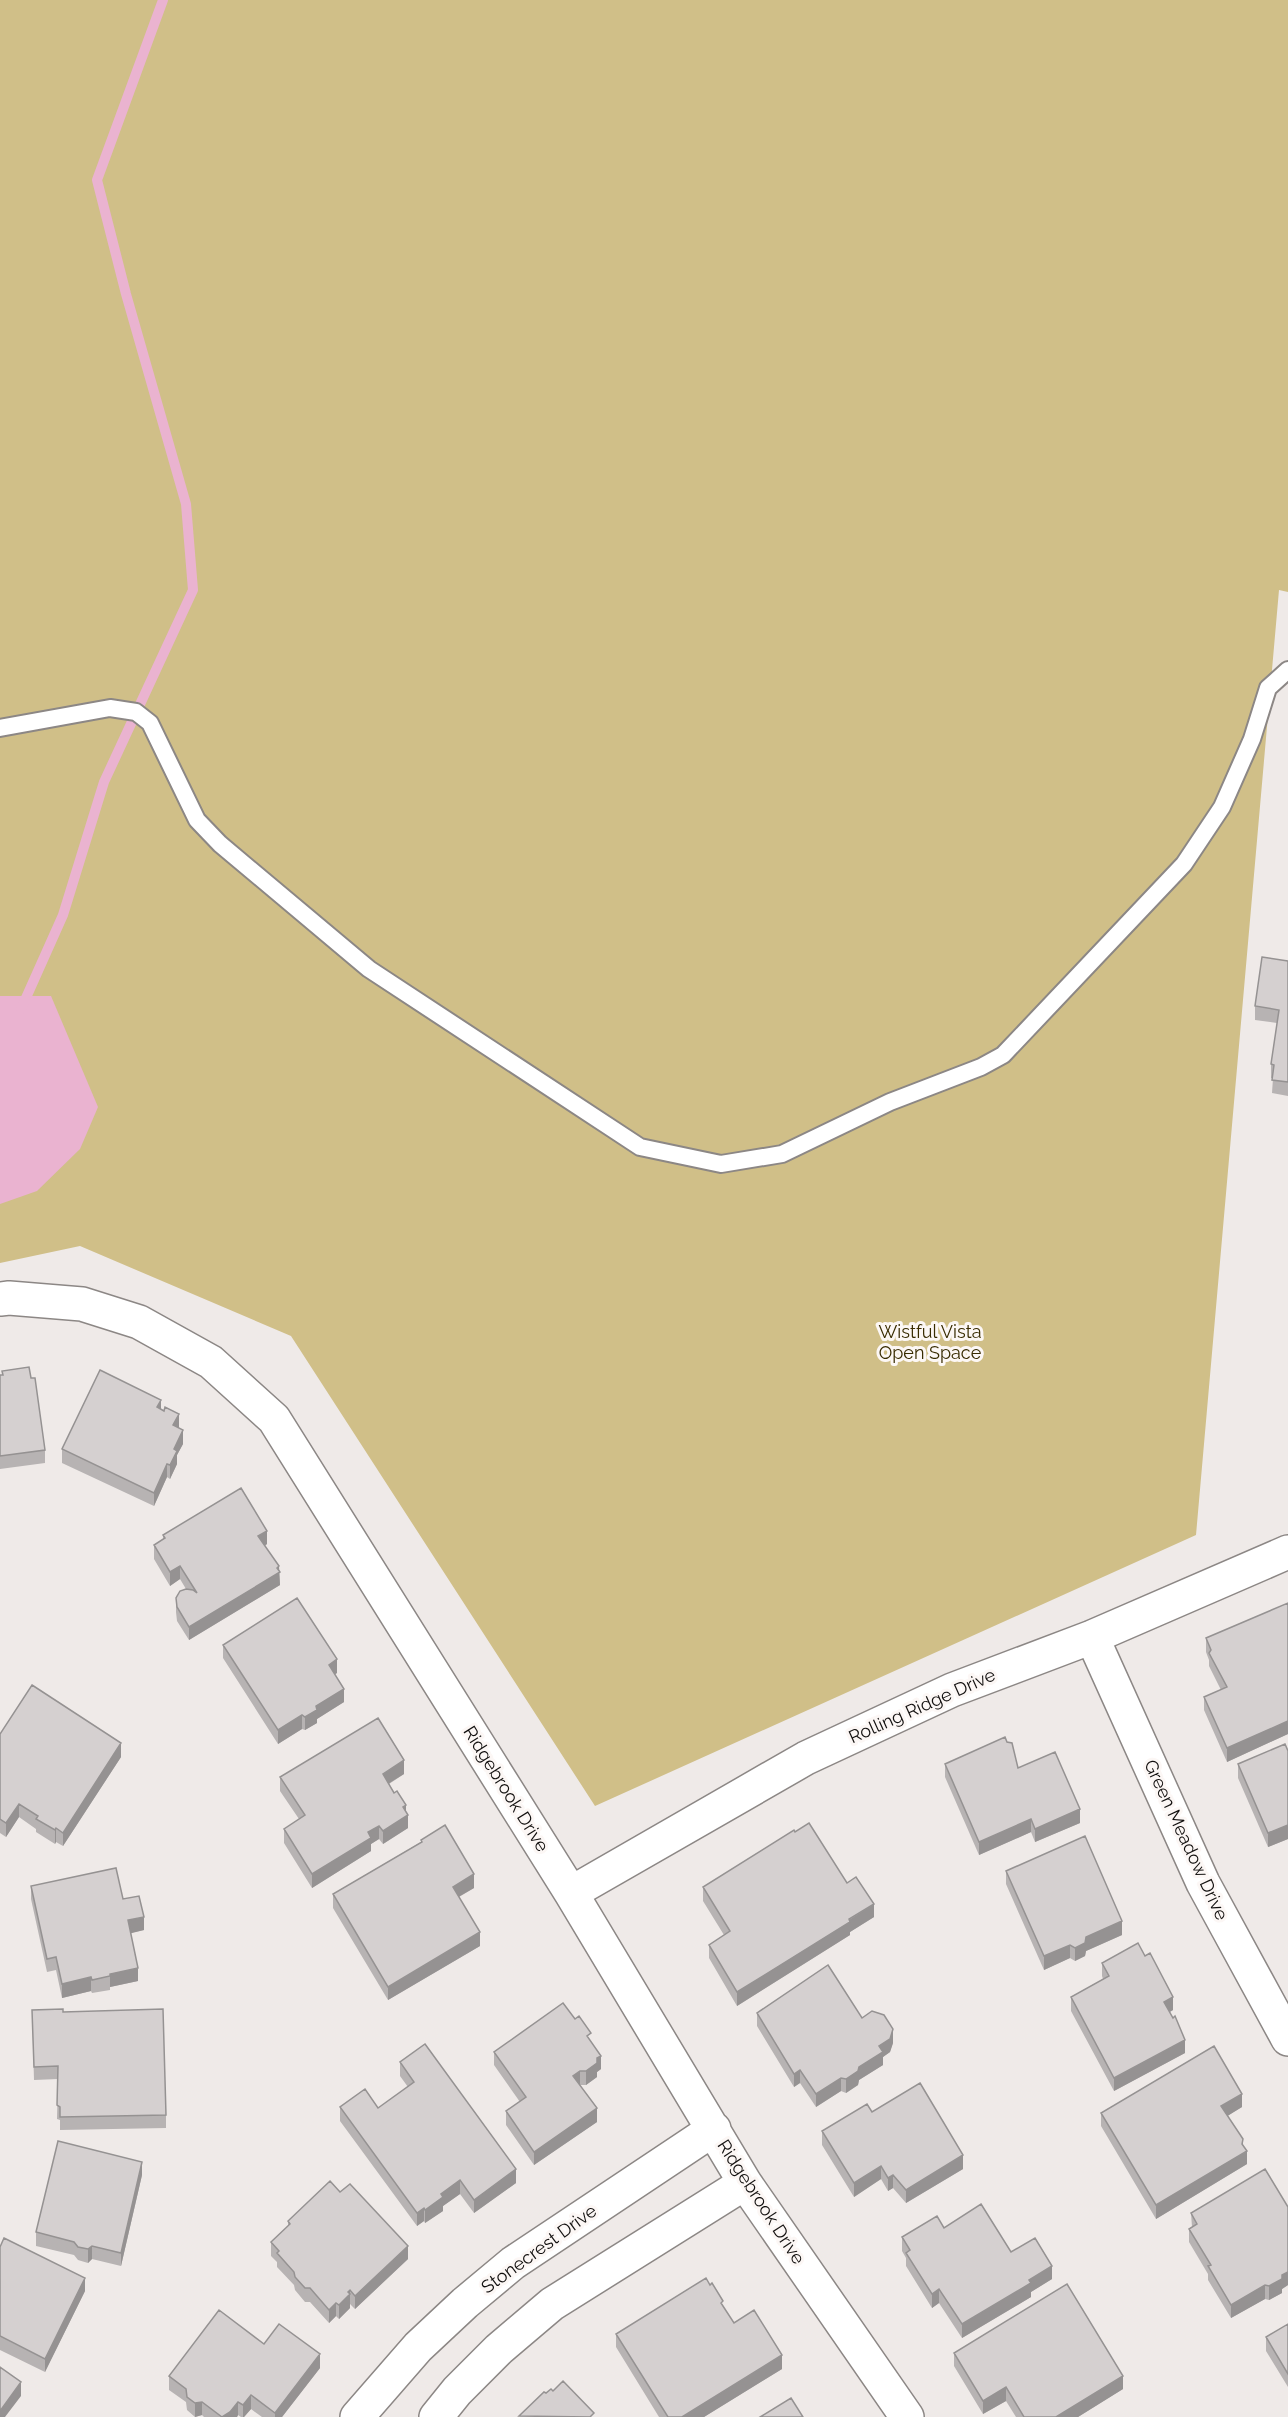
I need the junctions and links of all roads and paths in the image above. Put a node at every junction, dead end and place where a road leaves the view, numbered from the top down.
1 (1288, 670) edge
2 (0, 728) edge
3 (0, 1299) edge
4 (1288, 1552) edge
5 (1092, 1637) junction
6 (571, 1893) junction
7 (1288, 2039) edge
8 (714, 2129) junction
9 (745, 2183) junction
10 (357, 2417) edge
11 (436, 2417) edge
12 (907, 2417) edge

1 - 2 lane
3 - 6 street, Ridgebrook Drive
4 - 5 street, Rolling Ridge Drive
5 - 6 street, Rolling Ridge Drive
5 - 7 street, Green Meadow Drive
6 - 8 street, Ridgebrook Drive
8 - 9 street, Ridgebrook Drive
8 - 10 street, Stonecrest Drive
9 - 11 street
9 - 12 street, Ridgebrook Drive

